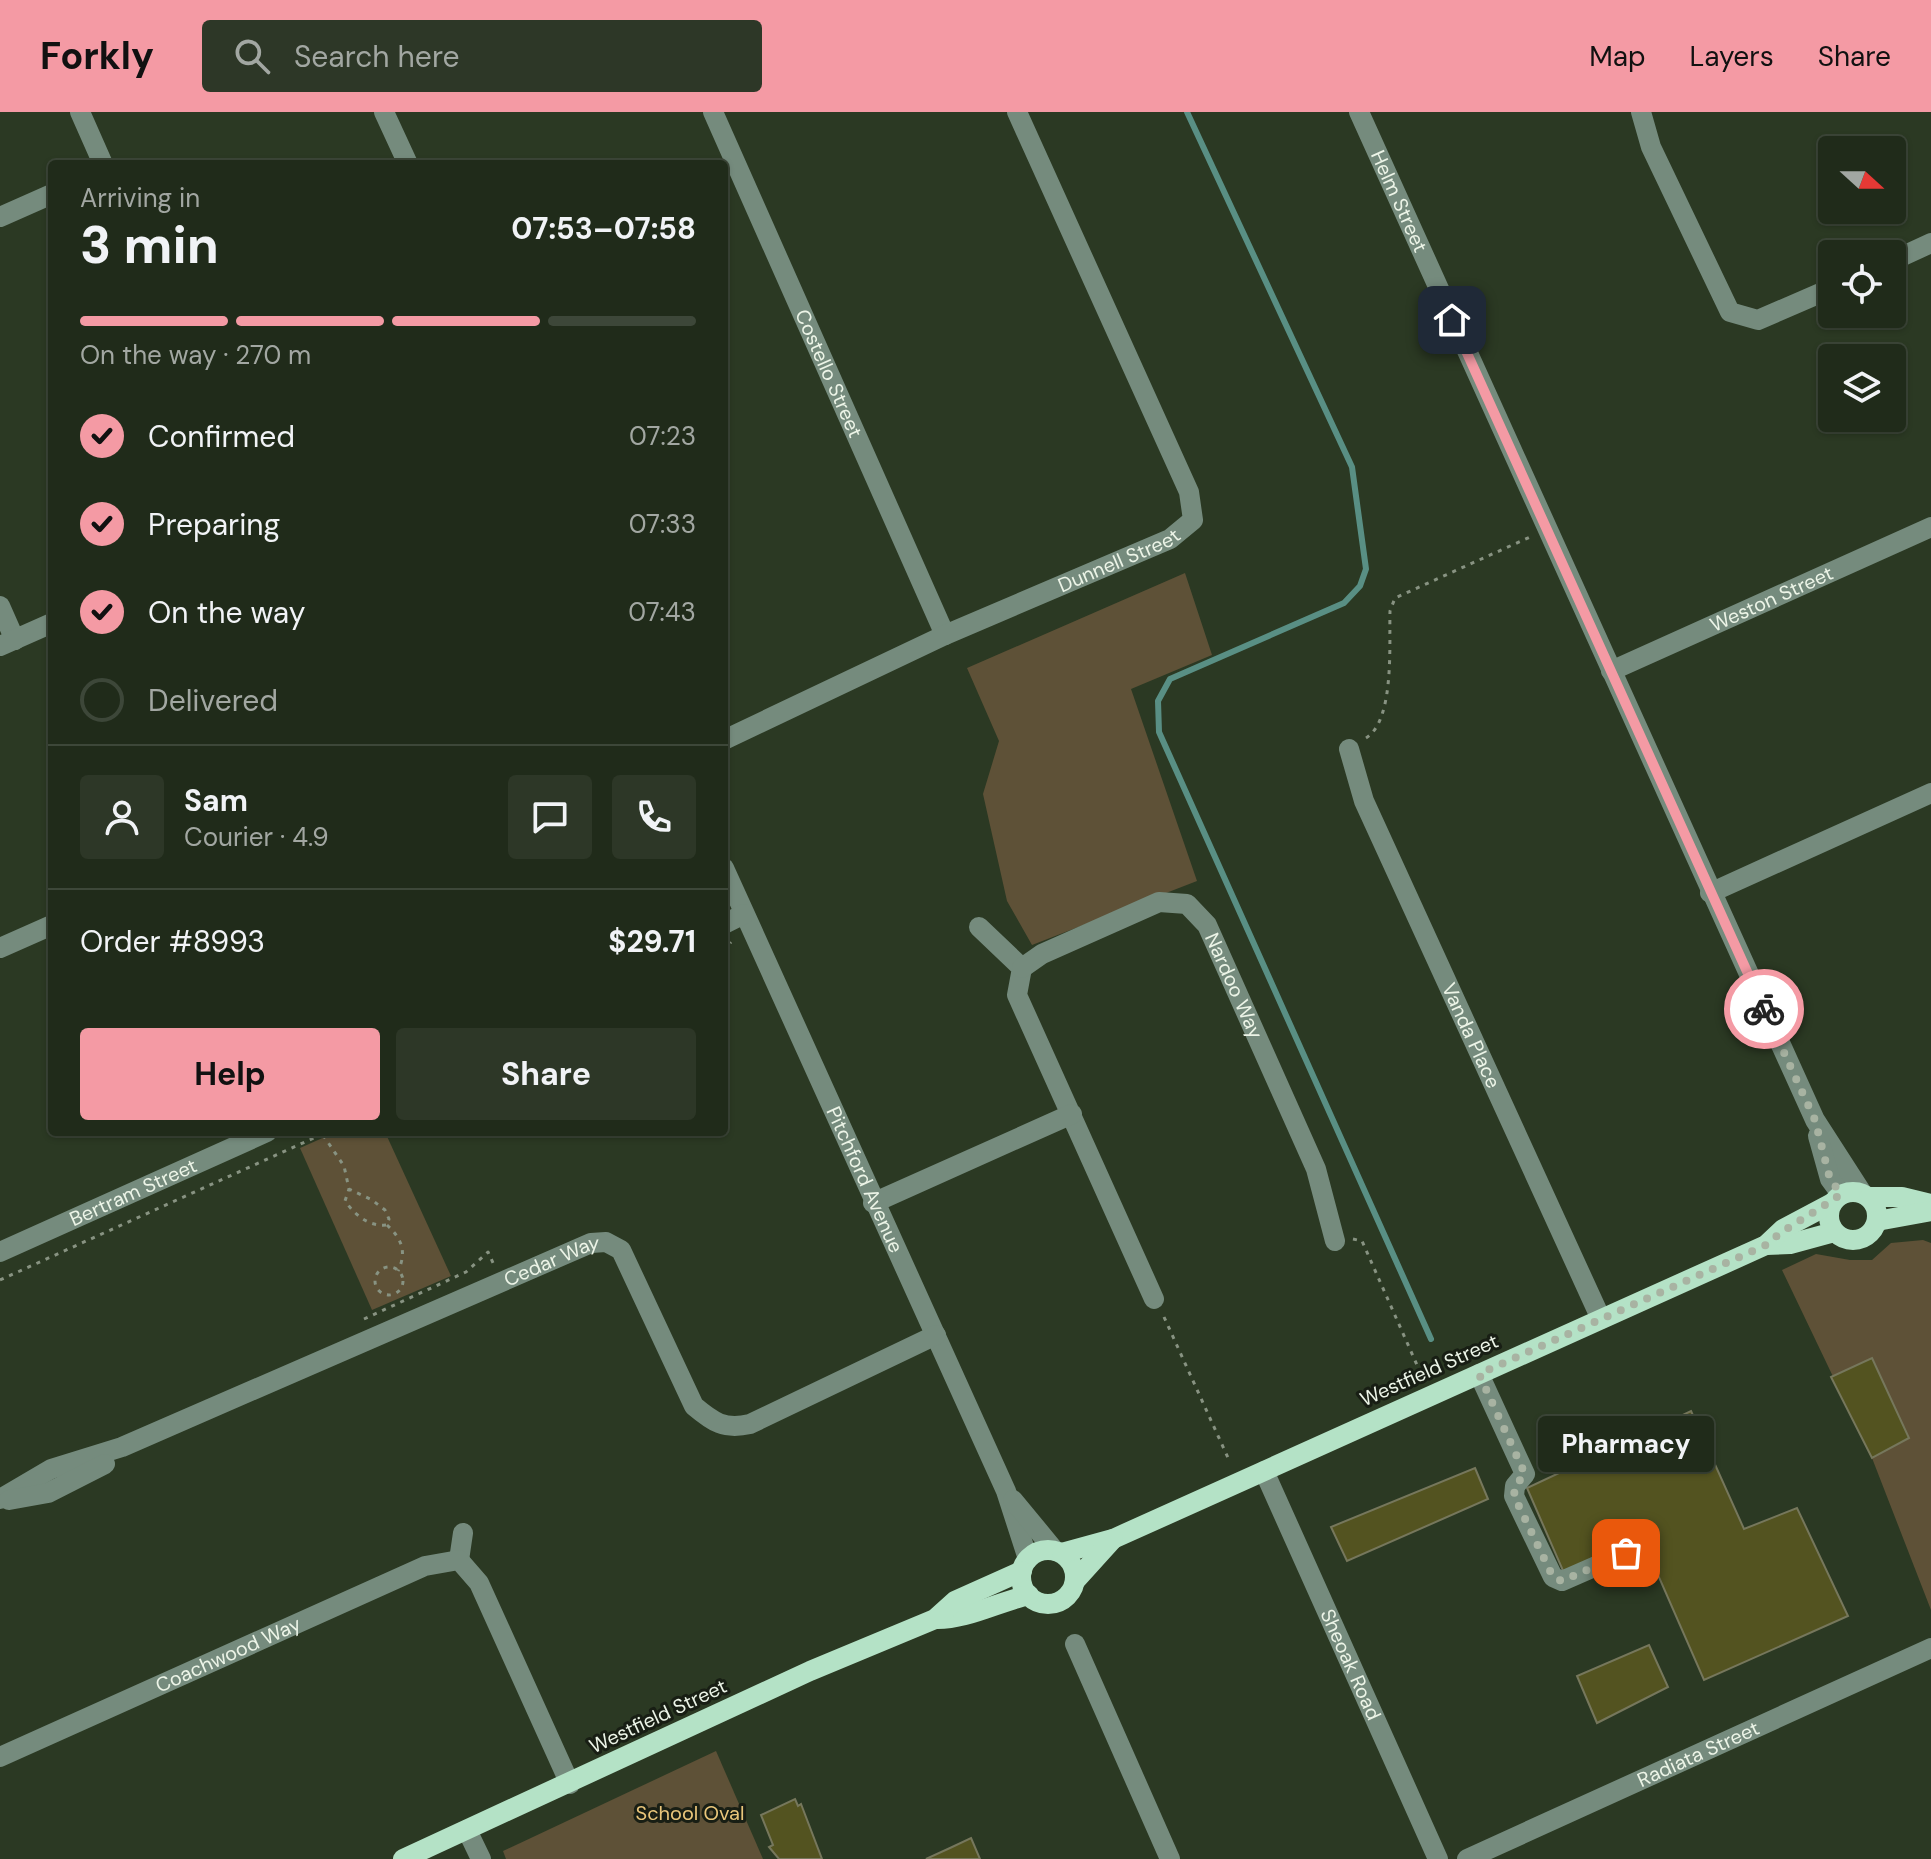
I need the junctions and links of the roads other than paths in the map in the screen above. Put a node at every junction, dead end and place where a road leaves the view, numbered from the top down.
1 (80, 112) edge
2 (384, 112) edge
3 (713, 112) edge
4 (1017, 112) edge
5 (1359, 112) edge
6 (1641, 112) edge
7 (101, 160) edge
8 (406, 160) edge
9 (48, 196) edge
10 (0, 217) edge
11 (1931, 243) edge
12 (1906, 255) edge
13 (1818, 294) edge
14 (1931, 527) edge
15 (0, 606) edge
16 (48, 625) edge
17 (945, 635) junction
18 (7, 643) edge
19 (1611, 671) junction
20 (728, 738) edge
21 (1349, 749) road end
22 (1931, 793) edge
23 (728, 877) edge
24 (1710, 893) junction
25 (744, 914) junction
26 (728, 922) edge
27 (48, 927) edge
28 (979, 927) dead end
29 (0, 948) edge
30 (1022, 968) junction
31 (1072, 1114) junction
32 (1815, 1120) junction
33 (258, 1136) edge
34 (1866, 1195) junction
35 (1836, 1199) junction
36 (873, 1203) junction
37 (1931, 1204) edge
38 (1931, 1211) edge
39 (1877, 1221) junction
40 (1834, 1232) junction
41 (1335, 1241) dead end
42 (1766, 1245) junction
43 (0, 1252) edge
44 (1154, 1299) road end
45 (1601, 1319) junction
46 (936, 1335) junction
47 (1479, 1374) junction
48 (1264, 1471) junction
49 (1006, 1491) junction
50 (0, 1500) edge
51 (463, 1533) dead end
52 (1113, 1539) junction
53 (1059, 1552) junction
54 (1626, 1553) dead end
55 (459, 1560) junction
56 (1025, 1565) junction
57 (1075, 1581) junction
58 (1029, 1595) junction
59 (935, 1619) junction
60 (1075, 1644) dead end
61 (1931, 1648) edge
62 (0, 1757) edge
63 (570, 1784) junction
64 (467, 1830) junction
65 (403, 1859) edge
66 (481, 1859) edge
67 (1170, 1859) edge
68 (1438, 1859) edge
69 (1467, 1859) edge

1 - 7 street
2 - 8 street
3 - 17 street, Costello Street
4 - 17 street, Dunnell Street
5 - 19 street, Helm Street
6 - 13 street
9 - 10 street
11 - 12 street
14 - 19 street, Weston Street
15 - 18 street
16 - 18 street
17 - 20 street, Dunnell Street
19 - 24 street, Helm Street
21 - 45 street, Vanda Place
22 - 24 street
23 - 25 street, Pitchford Avenue
24 - 32 street, Helm Street
25 - 26 street
25 - 36 street, Pitchford Avenue
27 - 29 street
28 - 30 street
30 - 31 street
30 - 41 street, Nardoo Way
31 - 36 street
31 - 44 street
32 - 34 street, Helm Street
32 - 35 street, Helm Street
33 - 43 street, Bertram Street
34 - 35 main road
34 - 37 main road
34 - 39 main road
35 - 40 main road
35 - 42 main road, Westfield Street
36 - 46 street, Pitchford Avenue
38 - 39 main road
39 - 40 main road
40 - 42 main road, Westfield Street
42 - 45 main road, Westfield Street
45 - 47 main road, Westfield Street
46 - 49 street, Pitchford Avenue
46 - 50 street, Cedar Way
47 - 48 main road, Westfield Street
47 - 54 street
48 - 52 main road, Westfield Street
48 - 68 street, Sheoak Road
49 - 53 street, Pitchford Avenue
49 - 56 street, Pitchford Avenue
51 - 55 street
52 - 53 main road, Westfield Street
52 - 57 main road, Westfield Street
53 - 56 main road
53 - 57 main road
55 - 62 street, Coachwood Way
55 - 63 street
56 - 58 main road
56 - 59 main road, Westfield Street
57 - 58 main road
58 - 59 main road, Westfield Street
59 - 63 main road, Westfield Street
60 - 67 street
61 - 69 street, Radiata Street
63 - 64 main road, Westfield Street
64 - 65 main road, Westfield Street
64 - 66 street

